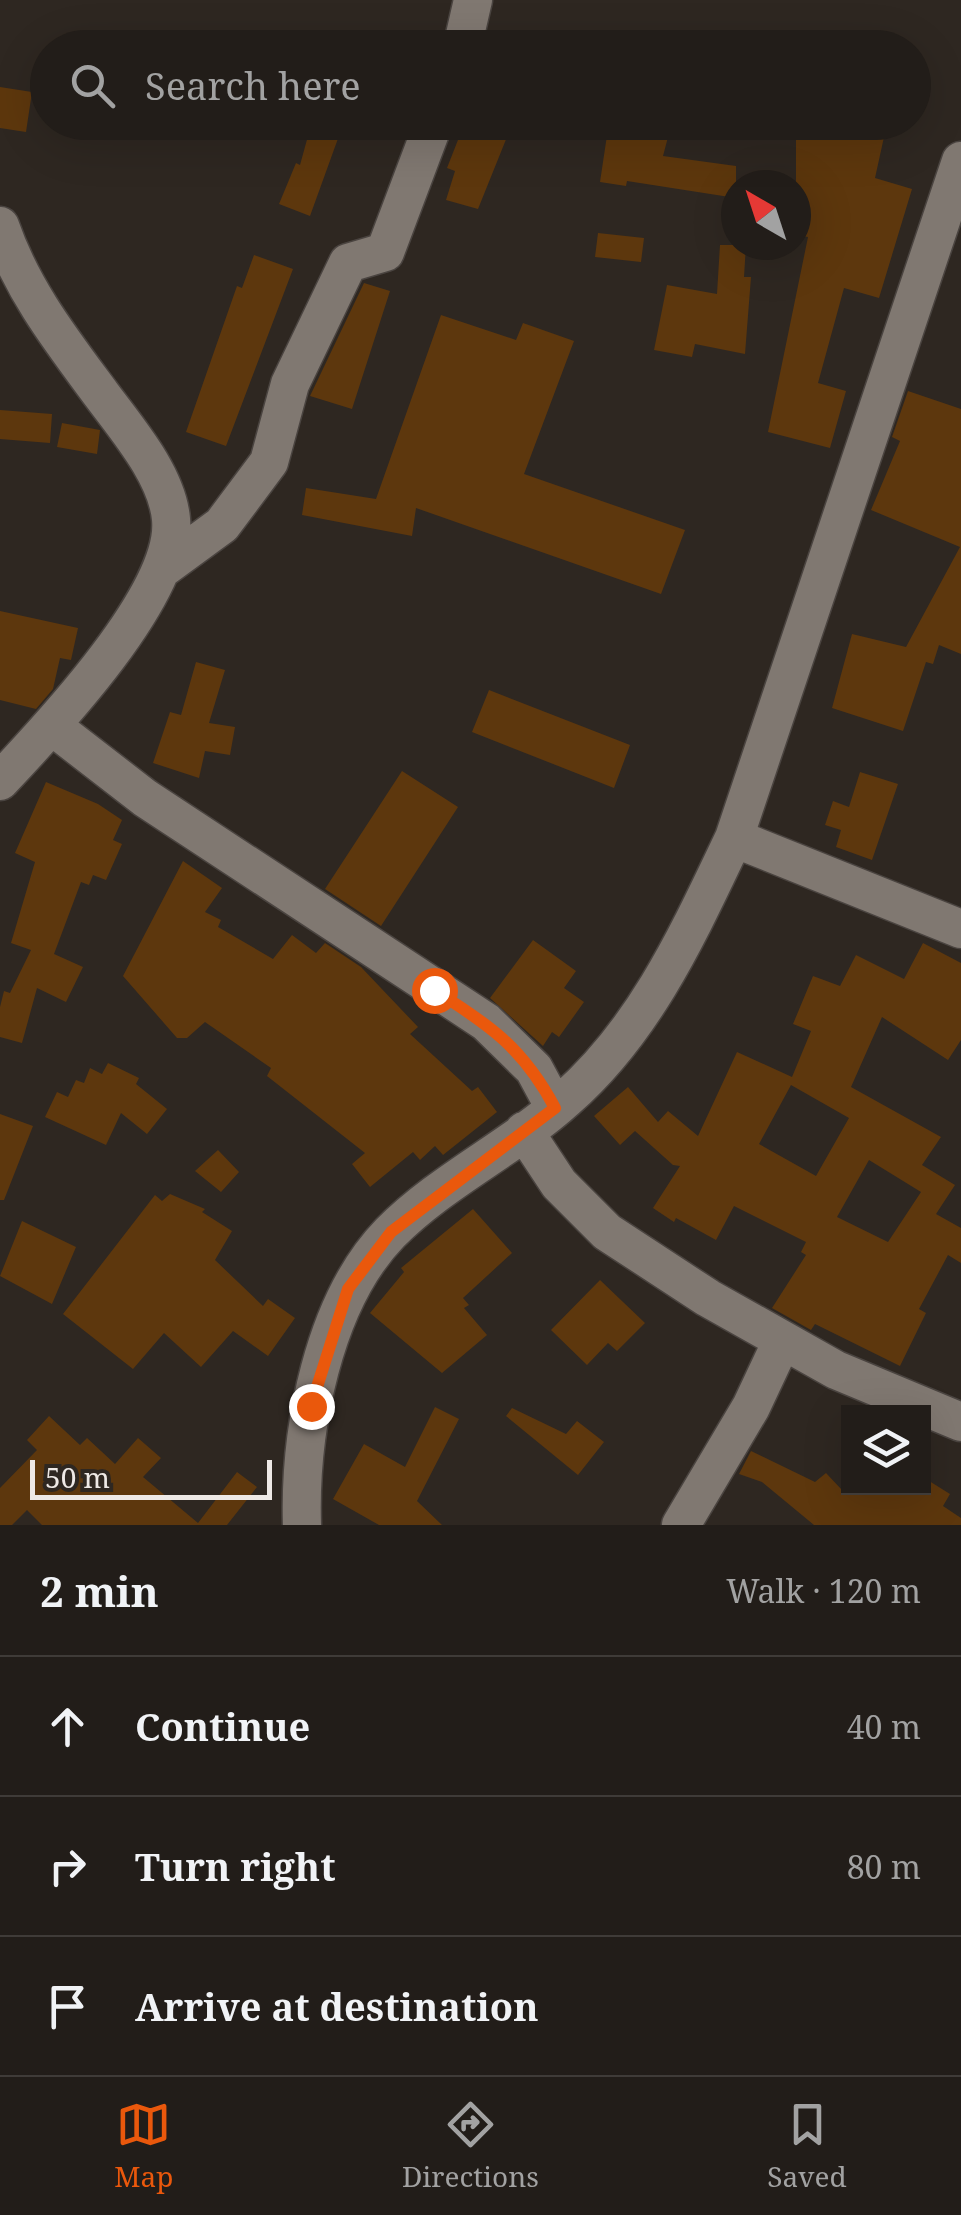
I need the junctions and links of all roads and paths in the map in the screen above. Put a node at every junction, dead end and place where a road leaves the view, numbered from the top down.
1 (473, 0) edge
2 (466, 30) edge
3 (427, 140) edge
4 (961, 161) edge
5 (0, 226) edge
6 (162, 569) junction
7 (52, 726) junction
8 (0, 781) edge
9 (734, 838) junction
10 (961, 929) edge
11 (555, 1108) junction
12 (524, 1131) junction
13 (782, 1341) junction
14 (961, 1422) edge
15 (302, 1525) edge
16 (681, 1525) edge

1 - 2 street
3 - 6 street
4 - 9 street
5 - 6 street
6 - 7 street
7 - 8 street
7 - 11 street
9 - 10 street
9 - 11 street
11 - 12 street
12 - 13 street
12 - 15 street
13 - 14 street
13 - 16 street

